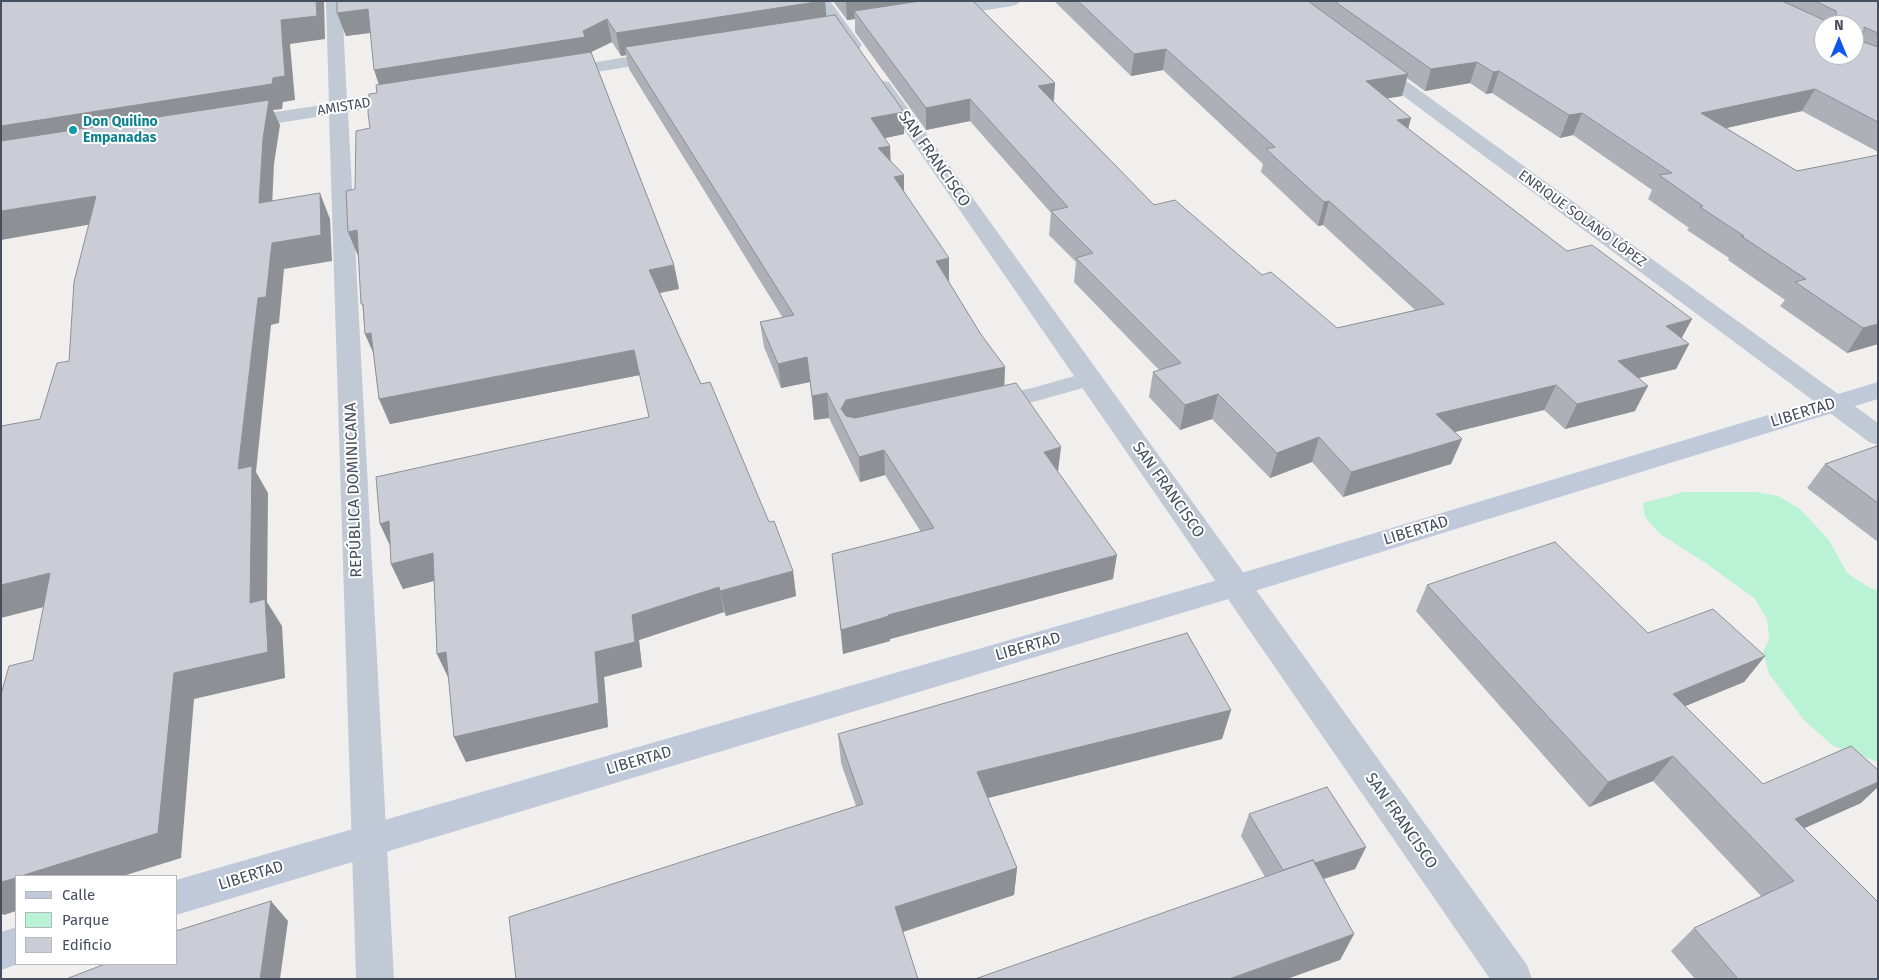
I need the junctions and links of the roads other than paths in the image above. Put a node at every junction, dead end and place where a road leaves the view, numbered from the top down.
1 (334, 1) edge
2 (822, 1) edge
3 (1012, 1) edge
4 (927, 15) edge
5 (684, 53) edge
6 (1358, 54) edge
7 (546, 75) edge
8 (427, 94) edge
9 (339, 108) junction
10 (223, 126) edge
11 (1089, 378) junction
12 (1878, 390) edge
13 (1834, 404) junction
14 (977, 407) edge
15 (1878, 436) edge
16 (1235, 586) junction
17 (369, 840) junction
18 (178, 897) edge
19 (15, 946) edge
20 (1, 951) edge
21 (375, 979) edge
22 (1513, 979) edge

1 - 9 street, REPÚBLICA DOMINICANA
2 - 11 street, SAN FRANCISCO
3 - 4 street
5 - 7 street
6 - 13 street, ENRIQUE SOLANO LÓPEZ
8 - 9 street, AMISTAD
9 - 10 street, AMISTAD
9 - 17 street, REPÚBLICA DOMINICANA
11 - 14 lane
11 - 16 street, SAN FRANCISCO
12 - 13 street, LIBERTAD
13 - 15 street, ENRIQUE SOLANO LÓPEZ
13 - 16 street, LIBERTAD
16 - 17 street, LIBERTAD
16 - 22 street, SAN FRANCISCO
17 - 18 street, LIBERTAD
17 - 21 street, REPÚBLICA DOMINICANA
19 - 20 street

